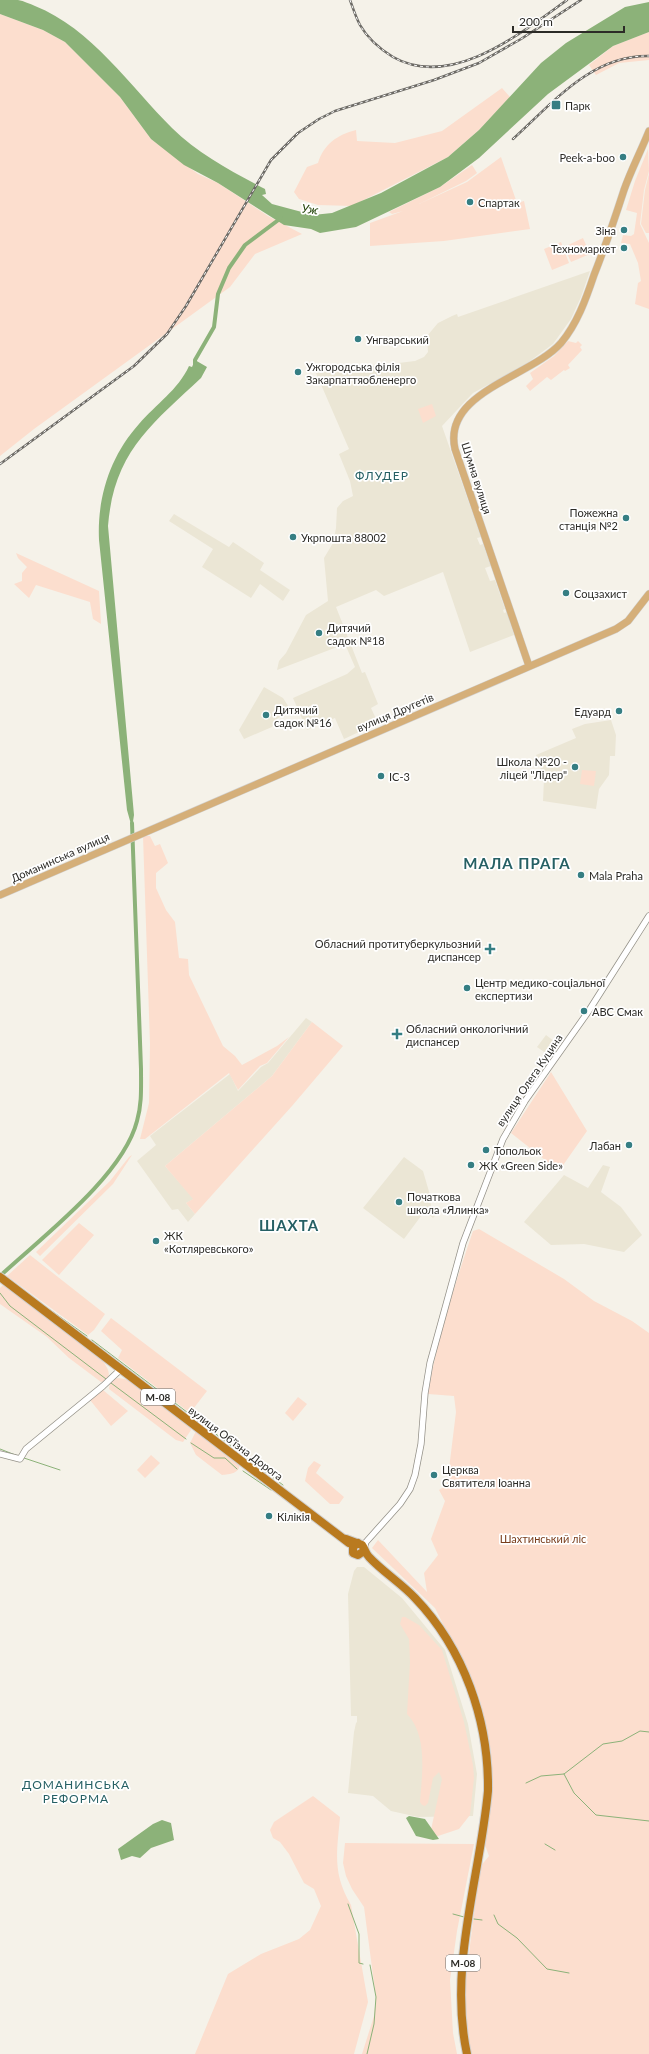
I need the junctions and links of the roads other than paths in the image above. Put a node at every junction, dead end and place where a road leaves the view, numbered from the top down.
1 (649, 131) edge
2 (649, 594) edge
3 (529, 666) junction
4 (128, 839) joint
5 (0, 895) edge
6 (649, 916) edge
7 (0, 1277) edge
8 (121, 1369) junction
9 (0, 1454) edge
10 (361, 1547) junction
11 (467, 2054) edge

1 - 3 main road, Шумна вулиця
2 - 3 main road, вулиця Другетів
3 - 4 main road, вулиця Другетів
4 - 5 main road, Доманинська вулиця
6 - 10 street, вулиця Олега Куцина
7 - 8 highway, вулиця Обʼїзна Дорога / М-08
8 - 9 street
8 - 10 highway, вулиця Обʼїзна Дорога / М-08
10 - 11 highway, вулиця Обʼїзна Дорога / М-08

